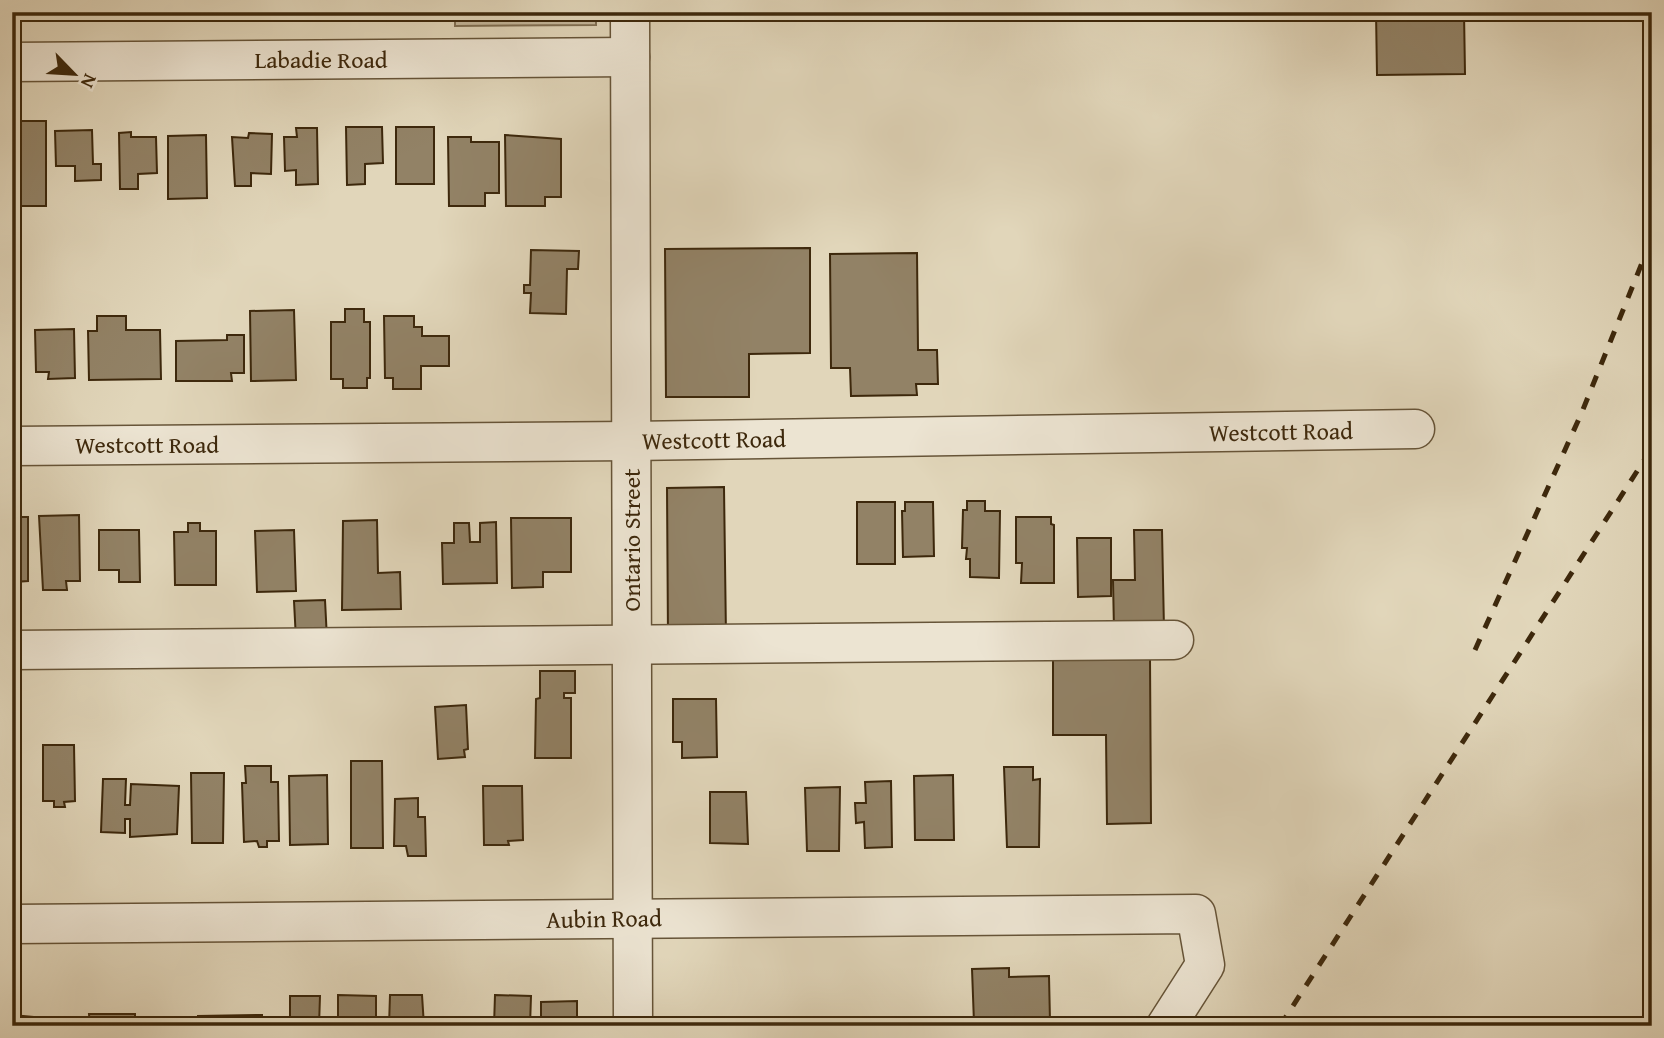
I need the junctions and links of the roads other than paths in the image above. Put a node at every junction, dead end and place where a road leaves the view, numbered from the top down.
1 (630, 12) edge
2 (630, 57) junction
3 (12, 62) edge
4 (1415, 429) dead end
5 (631, 442) junction
6 (12, 446) edge
7 (1174, 640) dead end
8 (632, 645) junction
9 (12, 650) edge
10 (632, 919) junction
11 (12, 924) edge
12 (633, 1026) edge
13 (1166, 1026) edge

1 - 2 street, Ontario Street
2 - 3 street, Labadie Road
2 - 5 street, Ontario Street
4 - 5 street, Westcott Road
5 - 6 street, Westcott Road
5 - 8 street, Ontario Street
7 - 8 street
8 - 9 street
8 - 10 street, Ontario Street
10 - 11 street, Aubin Road
10 - 12 street, Ontario Street
10 - 13 street, Aubin Road

